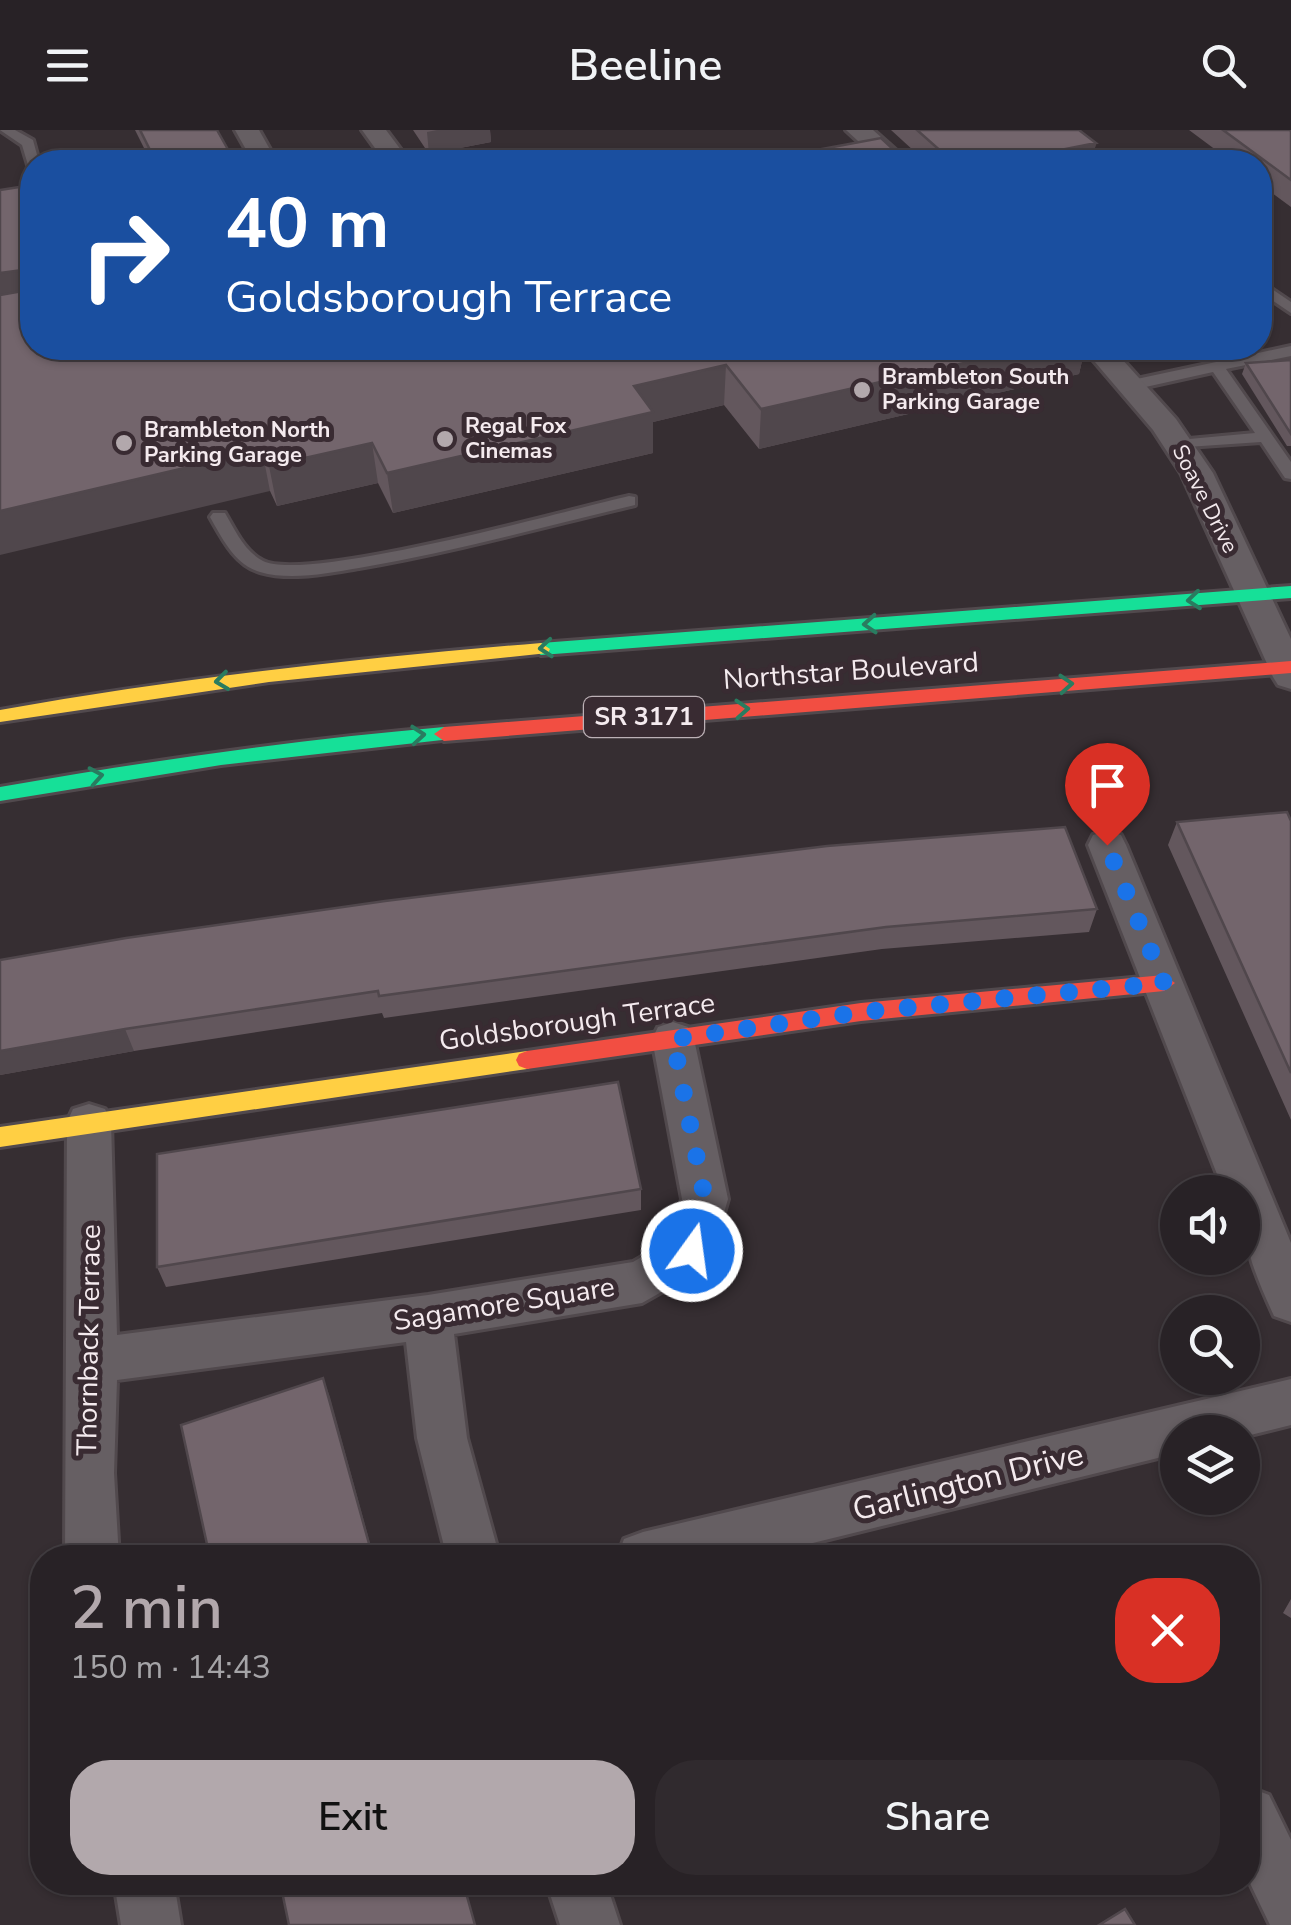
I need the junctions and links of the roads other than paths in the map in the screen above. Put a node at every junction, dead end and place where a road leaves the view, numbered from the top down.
1 (6, 130) edge
2 (858, 130) edge
3 (30, 150) edge
4 (882, 150) edge
5 (1109, 360) edge
6 (1250, 360) edge
7 (1217, 368) junction
8 (1132, 384) junction
9 (1264, 437) junction
10 (1178, 445) junction
11 (1291, 474) edge
12 (629, 501) dead end
13 (219, 516) dead end
14 (1291, 592) edge
15 (1253, 594) junction
16 (1290, 670) edge
17 (0, 716) edge
18 (0, 794) edge
19 (1107, 845) dead end
20 (1164, 983) junction
21 (673, 1039) junction
22 (90, 1122) junction
23 (0, 1137) edge
24 (1291, 1301) edge
25 (428, 1317) junction
26 (93, 1361) junction
27 (1291, 1402) edge
28 (91, 1545) edge
29 (471, 1545) edge
30 (700, 1545) edge
31 (1260, 1841) edge
32 (146, 1895) edge
33 (580, 1895) edge
34 (1291, 1904) edge
35 (151, 1925) edge
36 (590, 1925) edge

1 - 3 lane
2 - 4 street
5 - 8 street, Soave Drive
6 - 7 lane
7 - 8 lane
7 - 9 lane
8 - 10 street, Soave Drive
9 - 10 lane
9 - 11 lane
10 - 15 street, Soave Drive
12 - 13 lane
14 - 15 main road, Northstar Boulevard
15 - 16 street, Soave Drive
15 -> 17 main road, Northstar Boulevard
18 -> 16 main road, Northstar Boulevard / SR 3171
19 - 20 street
20 - 21 main road, Goldsborough Terrace
20 - 24 street
21 - 22 main road, Goldsborough Terrace
21 - 25 street, Sagamore Square
22 - 23 main road, Goldsborough Terrace
22 - 26 street, Thornback Terrace
25 - 26 street, Sagamore Square
25 - 29 street
26 - 28 street, Thornback Terrace
27 - 30 street, Garlington Drive
31 - 34 street
32 - 35 street
33 - 36 street

